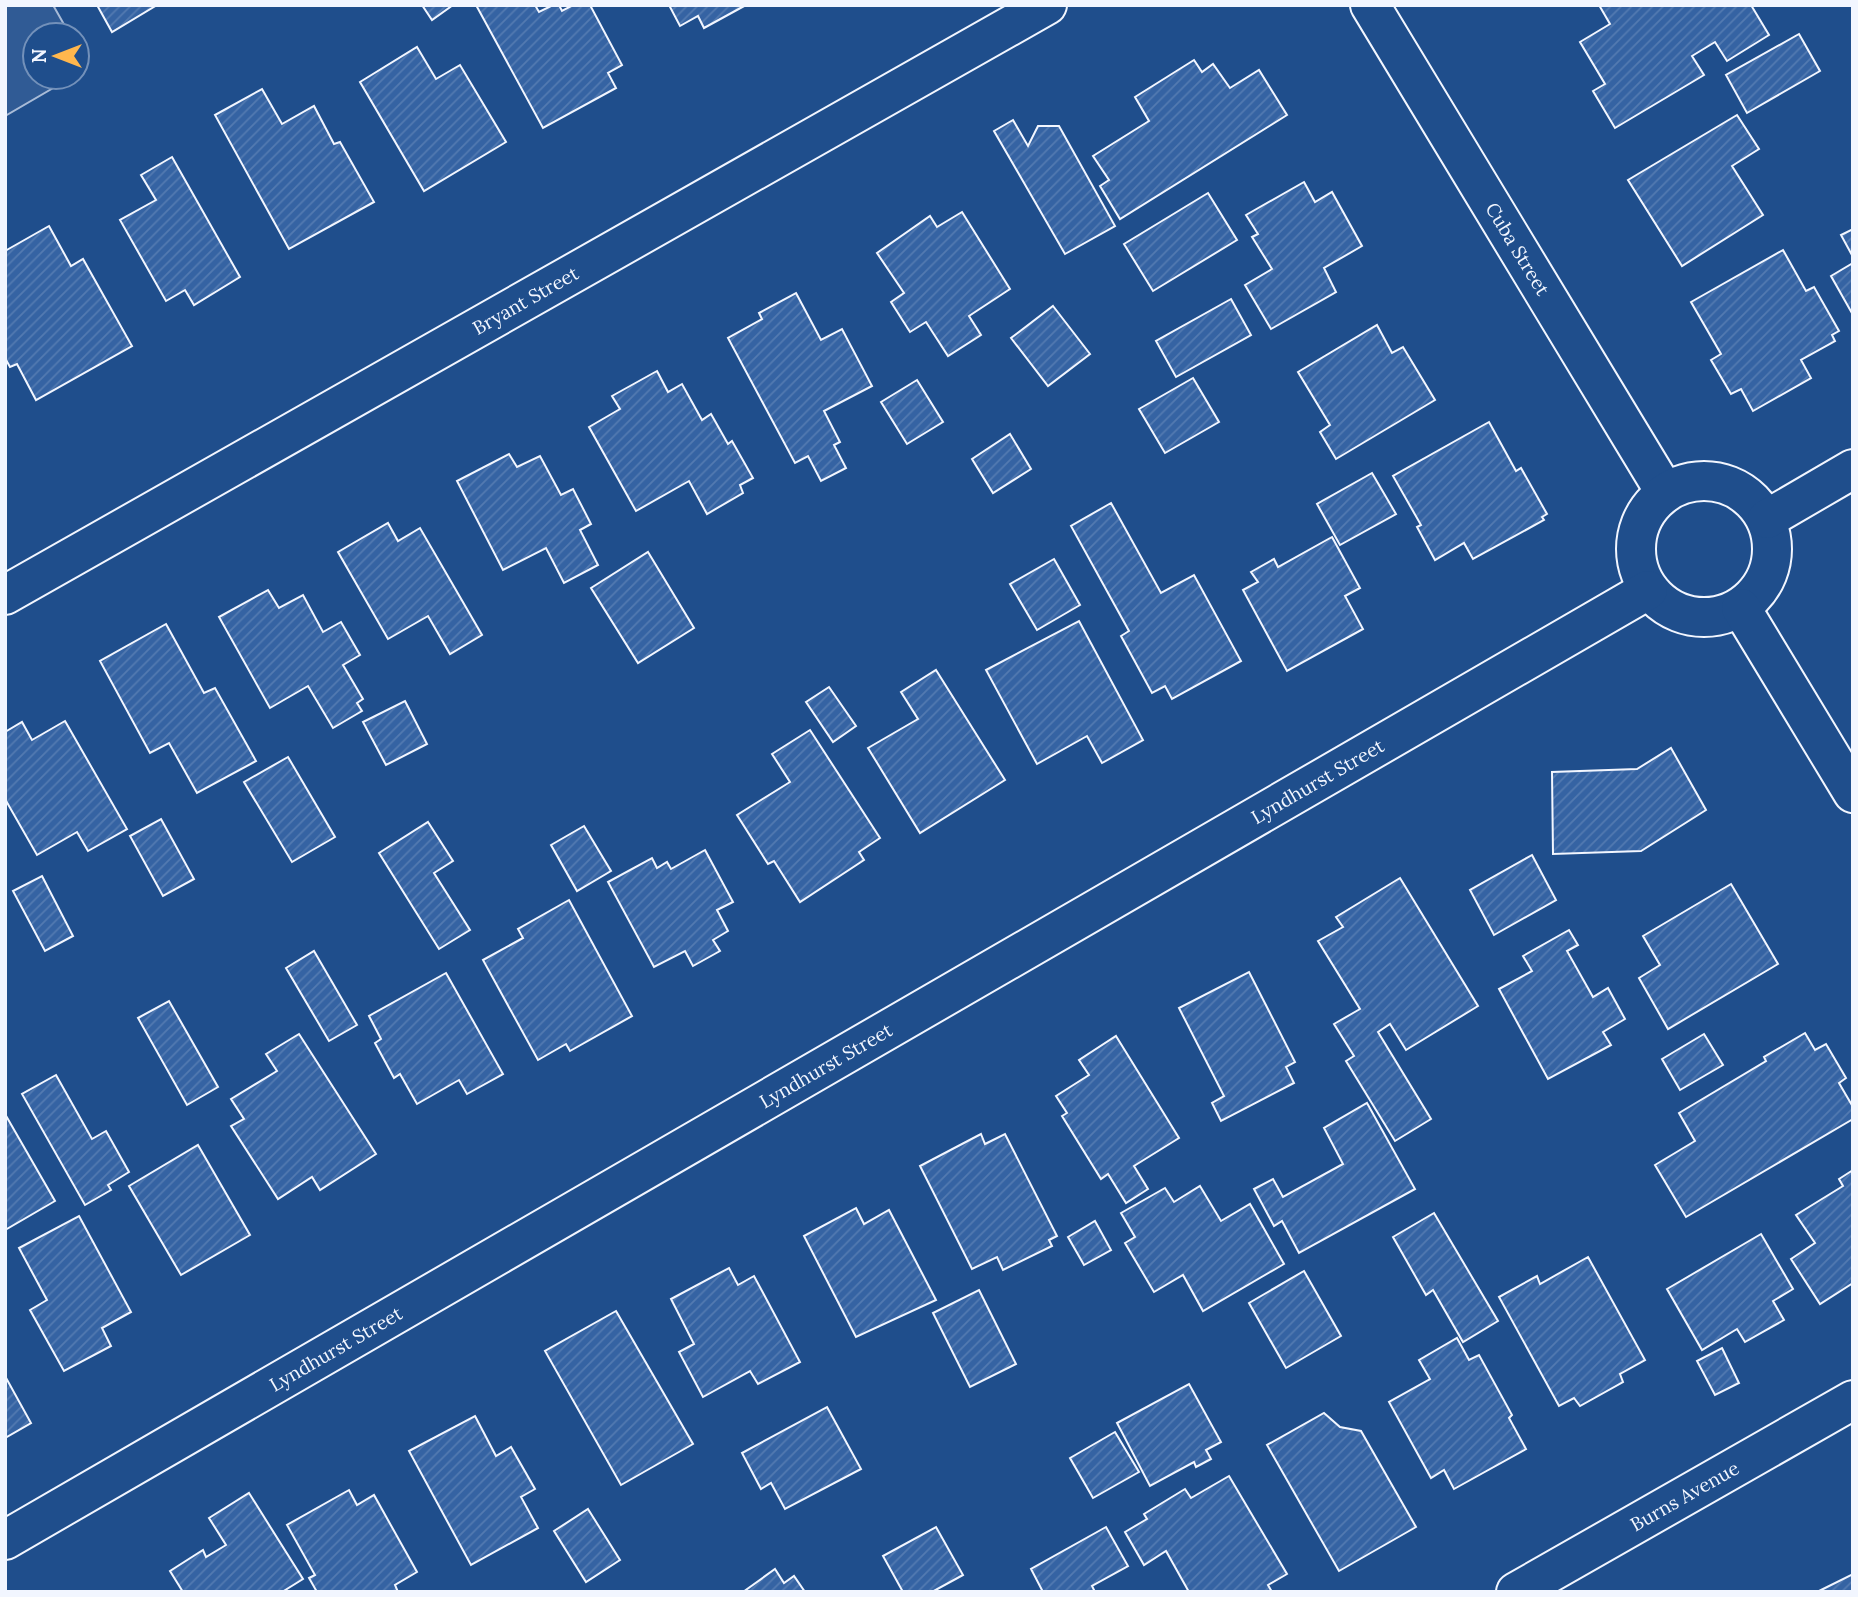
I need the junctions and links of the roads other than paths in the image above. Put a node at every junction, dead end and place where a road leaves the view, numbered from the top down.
1 (1047, 5) edge
2 (1370, 5) edge
3 (1853, 469) edge
4 (1665, 492) junction
5 (1767, 519) junction
6 (1648, 590) junction
7 (5, 595) edge
8 (1741, 608) junction
9 (1853, 793) edge
10 (1853, 1399) edge
11 (5, 1540) edge
12 (1516, 1592) edge

1 - 7 street, Bryant Street
2 - 4 street, Cuba Street
3 - 5 street
4 - 5 street
4 - 6 street
5 - 8 street
6 - 8 street
6 - 11 street, Lyndhurst Street
8 - 9 street
10 - 12 street, Burns Avenue

